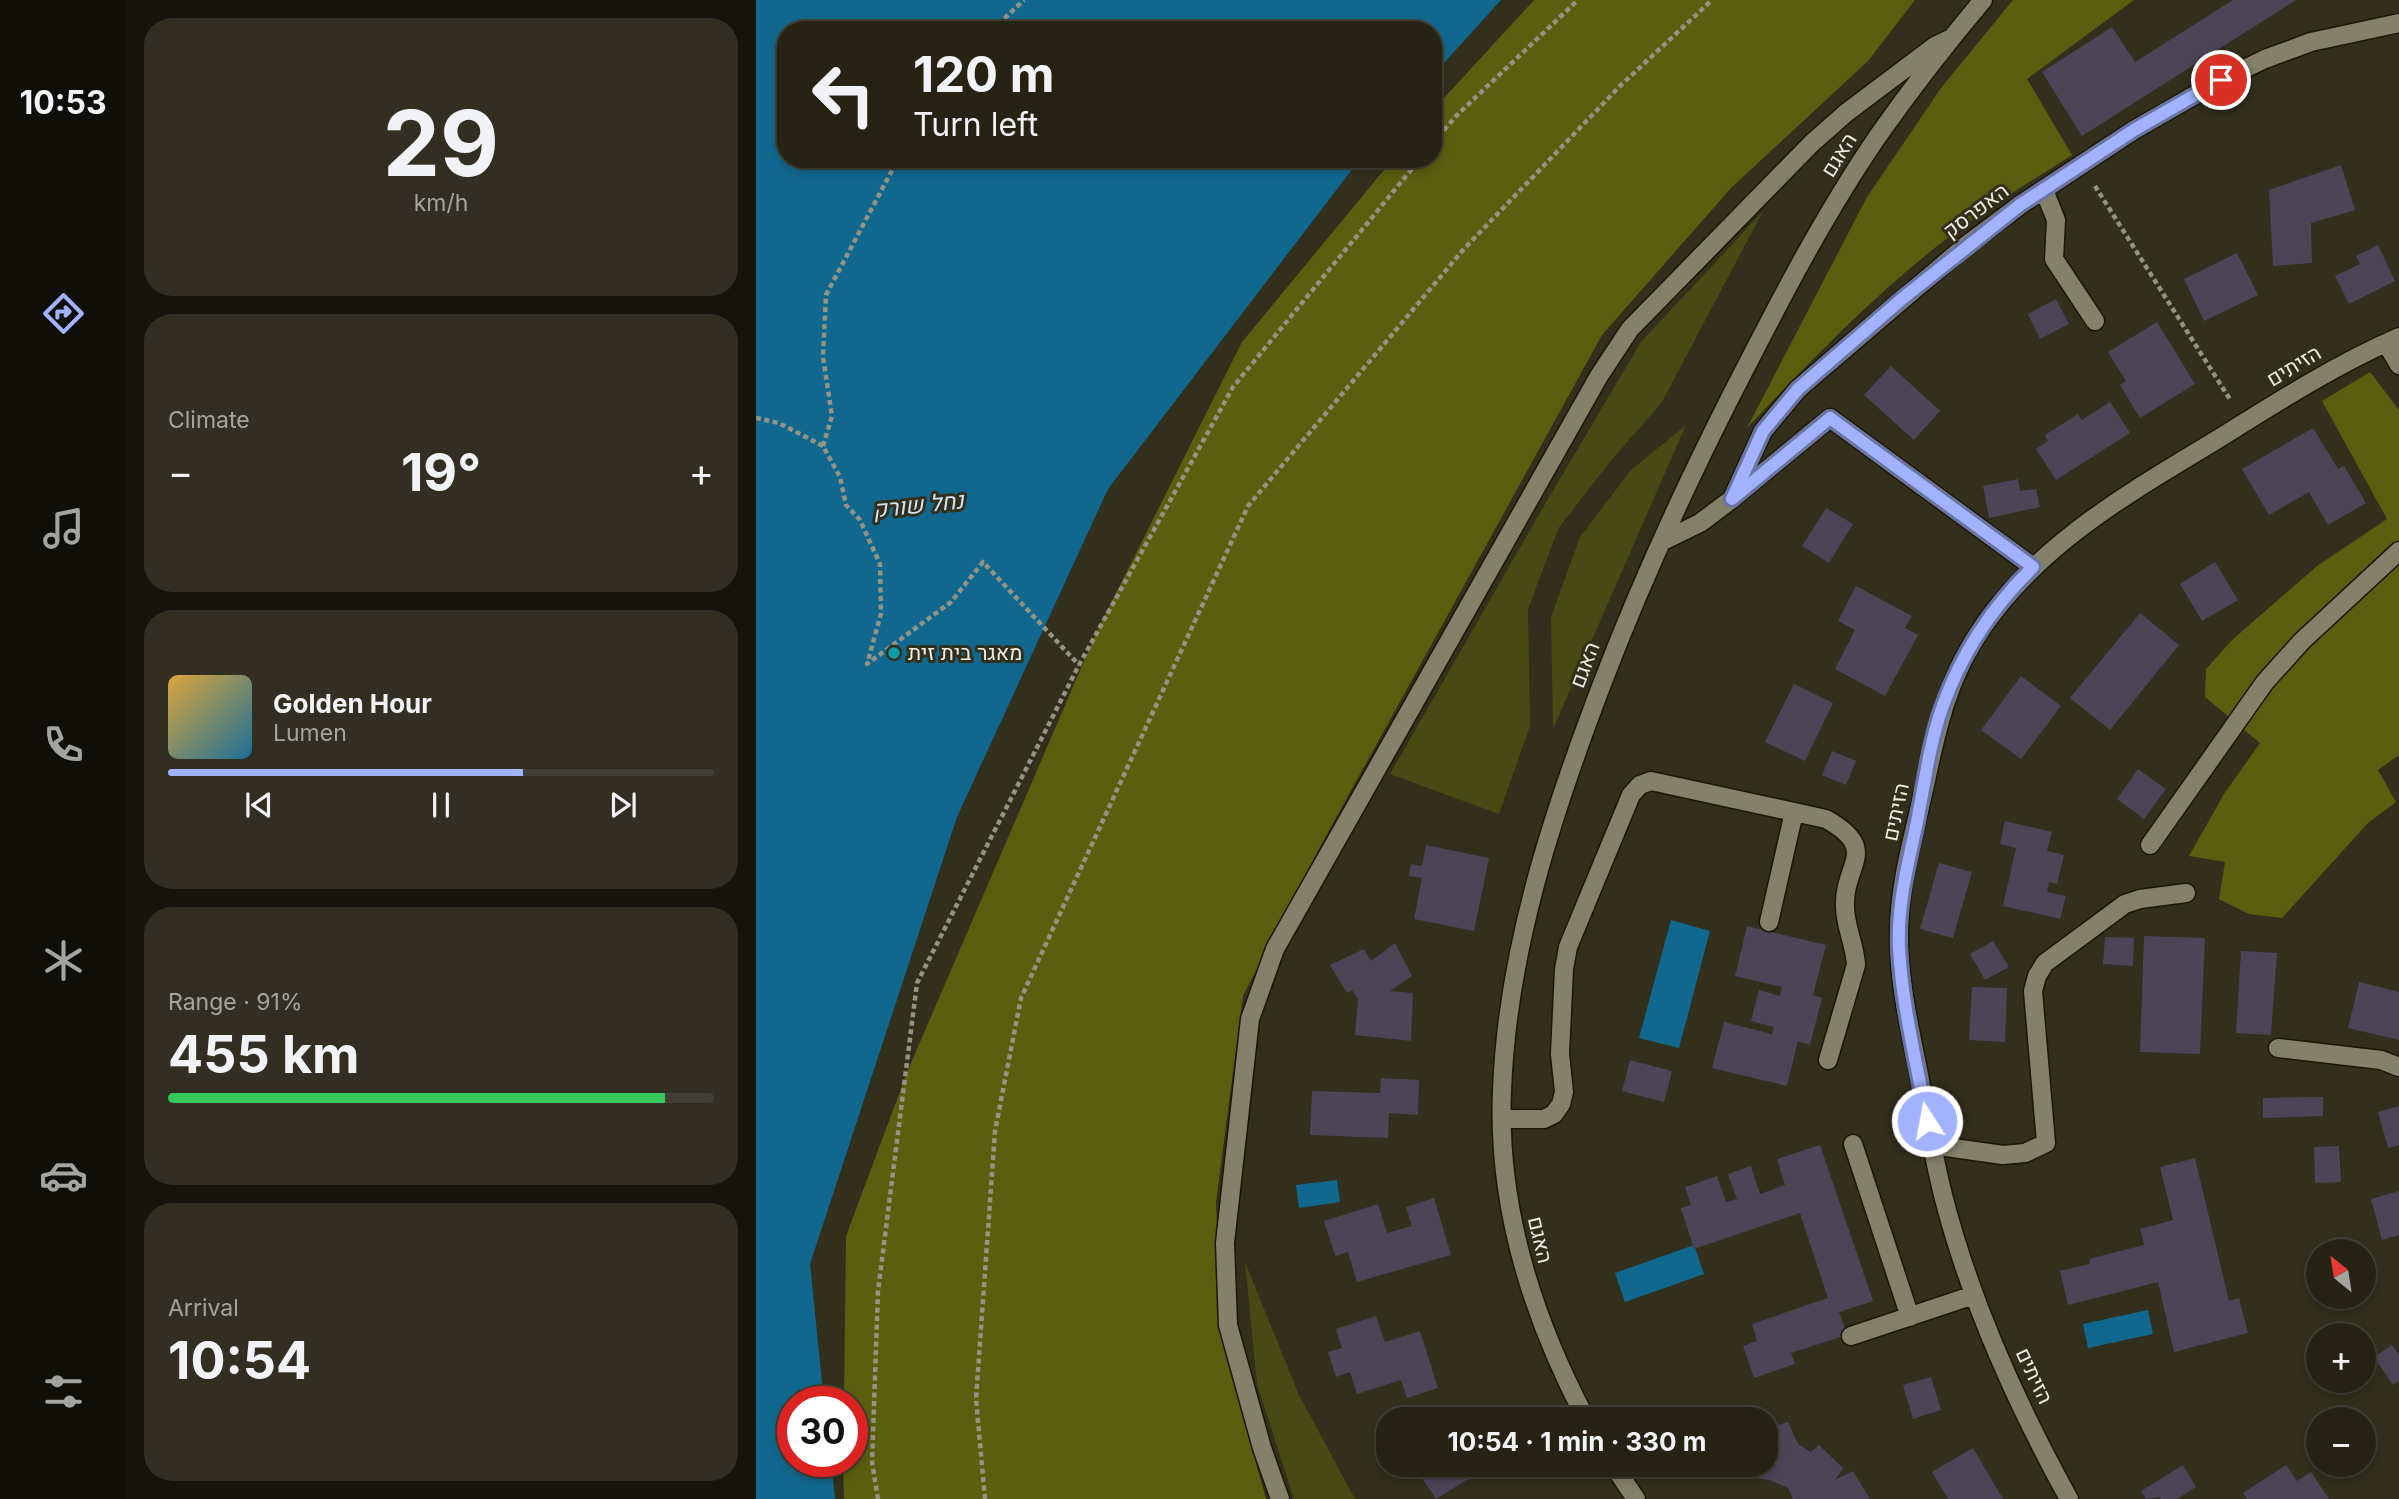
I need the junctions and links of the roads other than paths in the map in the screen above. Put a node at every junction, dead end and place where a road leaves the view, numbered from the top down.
1 (1983, 0) edge
2 (2399, 23) edge
3 (1952, 38) junction
4 (2045, 190) junction
5 (2095, 321) dead end
6 (2392, 340) edge
7 (2399, 365) edge
8 (1732, 499) junction
9 (1661, 542) junction
10 (2399, 551) edge
11 (2033, 567) junction
12 (1794, 813) junction
13 (2150, 845) dead end
14 (2186, 893) dead end
15 (1769, 922) dead end
16 (2278, 1048) dead end
17 (1828, 1060) dead end
18 (2399, 1067) edge
19 (1502, 1119) junction
20 (1853, 1144) dead end
21 (1932, 1145) junction
22 (1974, 1295) junction
23 (1910, 1317) junction
24 (1851, 1336) dead end
25 (1580, 1407) edge
26 (1621, 1477) edge
27 (1279, 1499) edge
28 (1636, 1499) edge
29 (2070, 1499) edge

1 - 3 street, האגם
2 - 4 street, האפרסק
3 - 9 street, האגם
3 - 27 street
4 - 5 street
4 - 8 street, האפרסק
6 - 7 street
6 - 11 street, הזיתים
8 - 9 street, האפרסק
8 - 11 street
9 - 19 street, האגם
10 - 13 street
11 - 21 street, הזיתים
12 - 15 street
12 - 17 street
12 - 19 street
14 - 21 street
16 - 18 street
19 - 25 street, האגם
20 - 23 street
21 - 22 street, הזיתים
22 - 23 street
22 - 29 street, הזיתים
23 - 24 street
26 - 28 street

